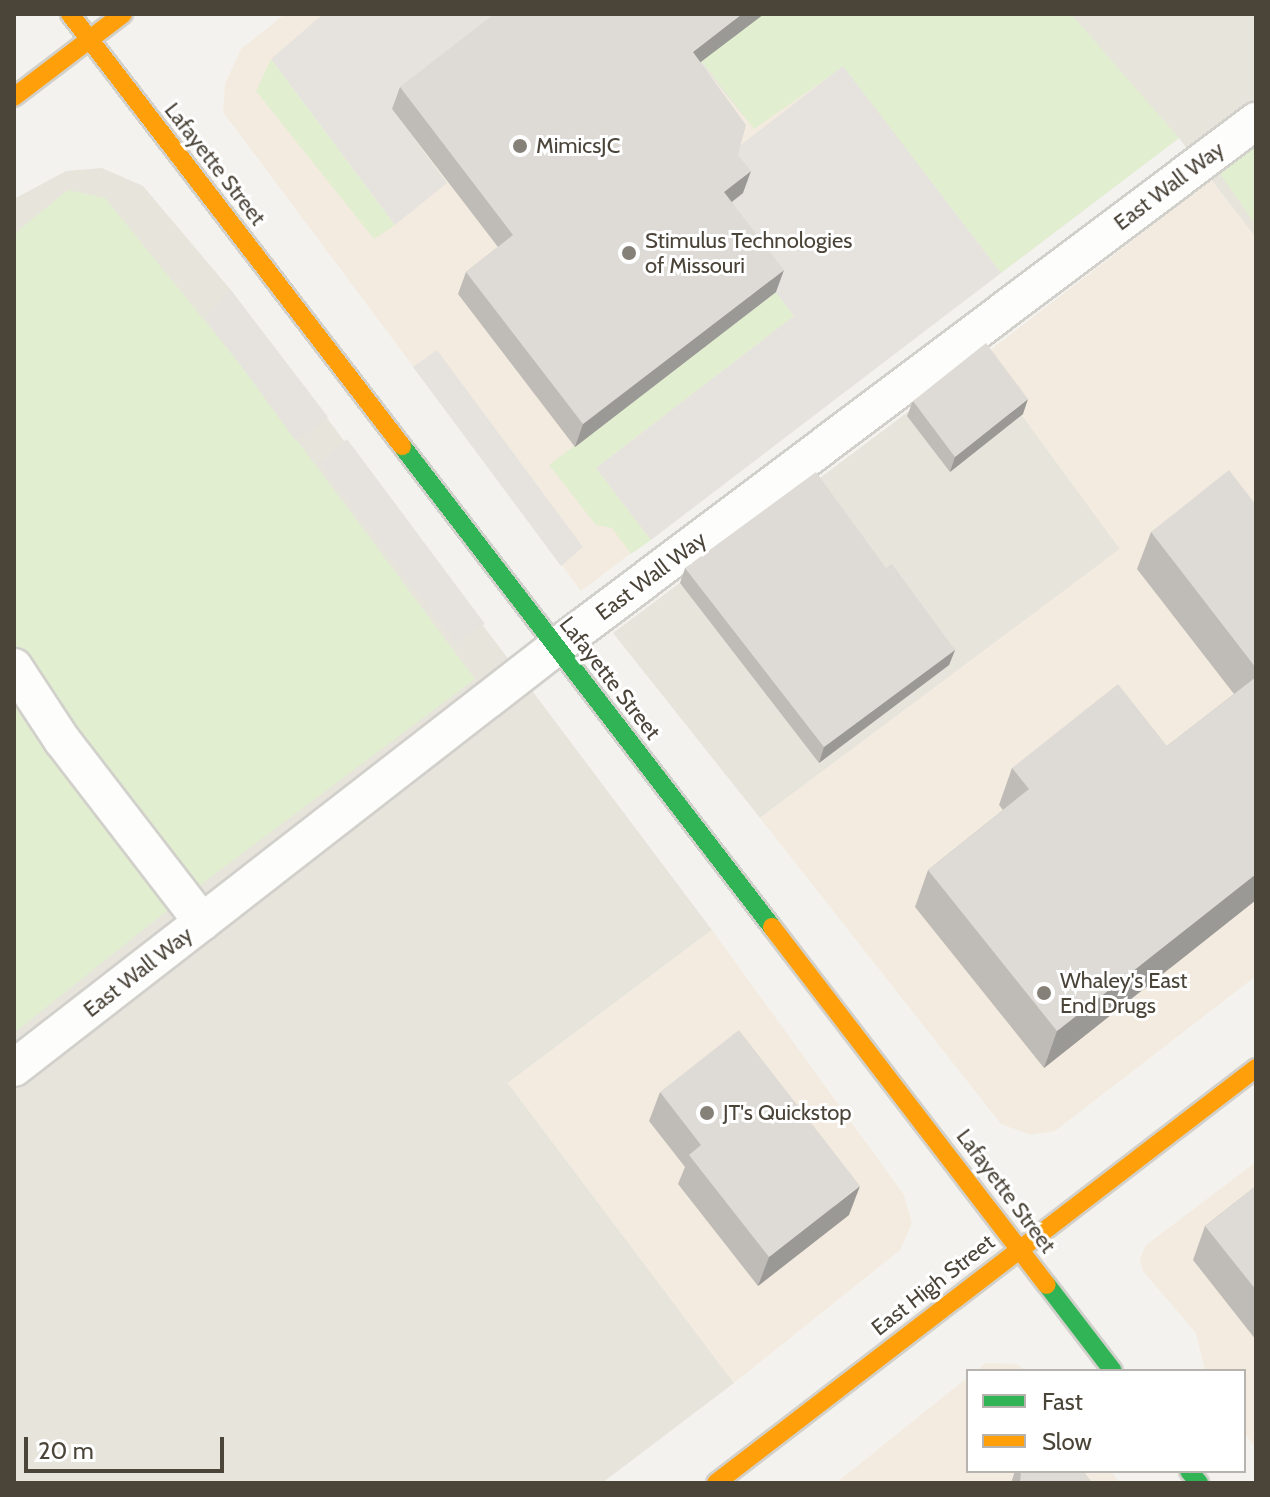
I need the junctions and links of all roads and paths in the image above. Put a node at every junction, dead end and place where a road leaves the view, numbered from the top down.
1 (70, 14) edge
2 (123, 14) edge
3 (90, 39) junction
4 (14, 97) edge
5 (1256, 121) edge
6 (556, 647) junction
7 (14, 667) edge
8 (202, 922) junction
9 (14, 1068) edge
10 (1256, 1068) edge
11 (1019, 1249) junction
12 (1111, 1369) edge
13 (716, 1483) edge

1 - 3 main road, Lafayette Street
2 - 3 main road
3 - 4 main road
3 - 6 main road, Lafayette Street
5 - 6 lane, East Wall Way
6 - 8 lane, East Wall Way
6 - 11 main road, Lafayette Street
7 - 8 lane
8 - 9 lane, East Wall Way
10 - 11 main road, East High Street
11 - 12 main road, Lafayette Street
11 - 13 main road, East High Street

